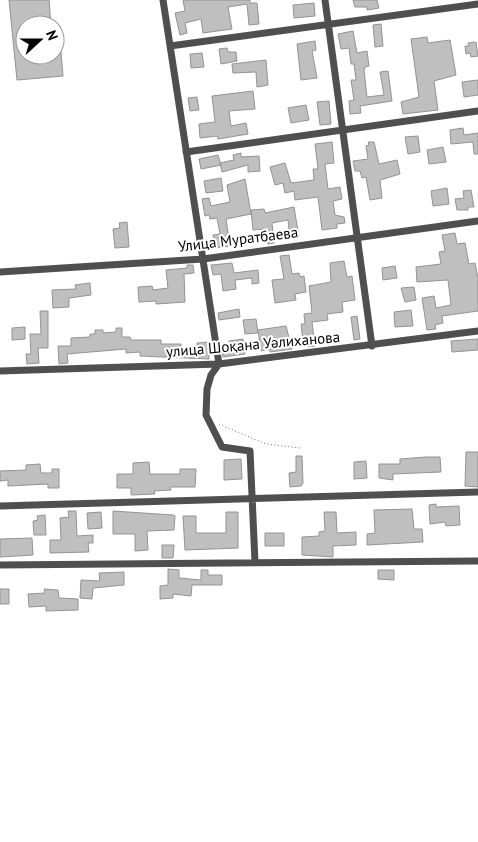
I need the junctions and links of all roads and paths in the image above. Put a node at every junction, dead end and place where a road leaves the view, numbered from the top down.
1 (163, 0) edge
2 (325, 0) edge
3 (478, 4) edge
4 (328, 25) junction
5 (170, 46) junction
6 (478, 111) edge
7 (343, 130) junction
8 (186, 152) junction
9 (478, 221) edge
10 (358, 237) junction
11 (203, 259) junction
12 (0, 272) edge
13 (478, 332) edge
14 (372, 346) junction
15 (219, 364) junction
16 (0, 371) edge
17 (218, 424) dead end
18 (300, 448) dead end
19 (478, 492) edge
20 (252, 498) junction
21 (0, 506) edge
22 (478, 561) edge
23 (255, 562) junction
24 (0, 565) edge

1 - 5 street
2 - 4 street
3 - 4 street
4 - 5 street
4 - 7 street
5 - 8 street
6 - 7 street
7 - 8 street
7 - 10 street
8 - 11 street
9 - 10 street, Улица Муратбаева
10 - 11 street, Улица Муратбаева
10 - 14 street
11 - 12 street, Улица Муратбаева
11 - 15 street
13 - 14 street, улица Шоқана Уәлиханова
14 - 15 street, улица Шоқана Уәлиханова
15 - 16 street, улица Шоқана Уәлиханова
15 - 20 street
17 - 18 path
19 - 20 street
20 - 21 street
20 - 23 street
22 - 23 street
23 - 24 street

